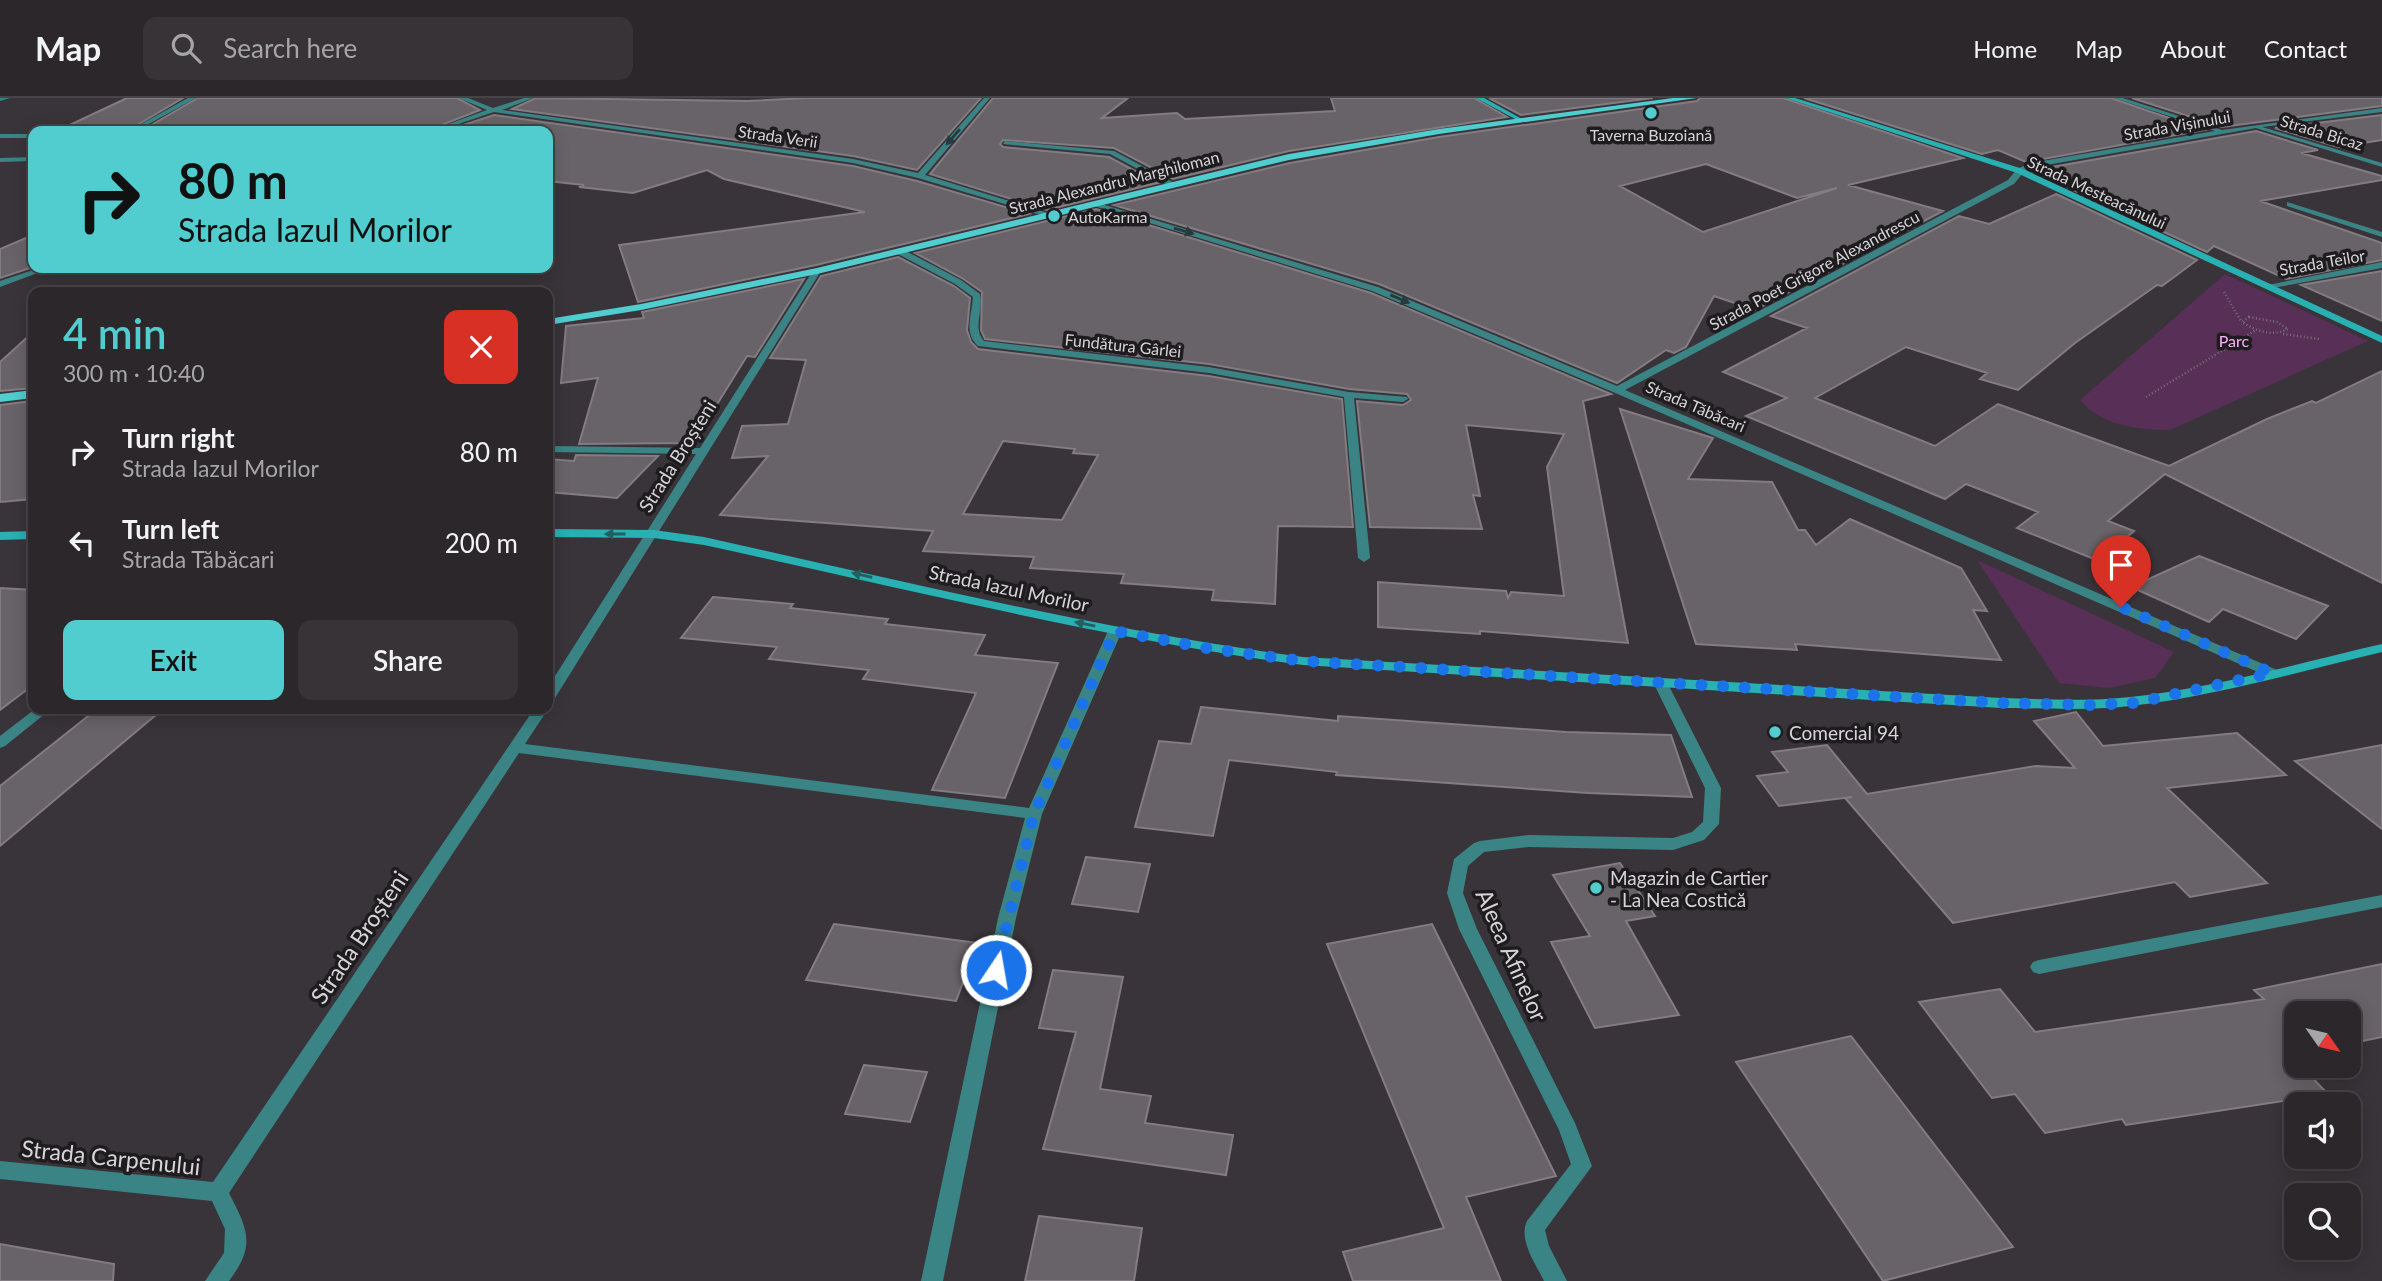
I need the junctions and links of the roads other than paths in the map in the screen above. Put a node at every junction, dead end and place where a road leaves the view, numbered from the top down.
1 (7, 98) edge
2 (193, 98) edge
3 (462, 98) edge
4 (530, 98) edge
5 (987, 98) edge
6 (1479, 98) edge
7 (1693, 98) edge
8 (1790, 98) edge
9 (2116, 98) edge
10 (2139, 98) edge
11 (0, 99) edge
12 (492, 110) junction
13 (2382, 110) edge
14 (1519, 119) junction
15 (141, 126) edge
16 (446, 126) edge
17 (2254, 126) junction
18 (2241, 128) junction
19 (2224, 131) junction
20 (0, 136) edge
21 (28, 136) edge
22 (1005, 143) dead end
23 (28, 159) edge
24 (0, 160) edge
25 (2382, 165) edge
26 (2020, 171) junction
27 (920, 176) junction
28 (1174, 185) junction
29 (2290, 204) dead end
30 (1095, 205) junction
31 (1054, 216) junction
32 (2382, 235) edge
33 (899, 251) junction
34 (2382, 265) edge
35 (817, 271) junction
36 (32, 273) edge
37 (0, 284) edge
38 (2267, 286) junction
39 (553, 321) edge
40 (2382, 340) edge
41 (1617, 390) junction
42 (28, 395) edge
43 (1349, 395) junction
44 (0, 398) edge
45 (1403, 399) dead end
46 (553, 449) edge
47 (705, 451) junction
48 (553, 533) edge
49 (654, 534) junction
50 (28, 535) edge
51 (0, 536) edge
52 (1364, 558) dead end
53 (1115, 631) junction
54 (2382, 648) edge
55 (2272, 673) junction
56 (1661, 684) junction
57 (553, 690) edge
58 (38, 714) edge
59 (538, 714) edge
60 (0, 743) edge
61 (516, 748) junction
62 (1034, 814) junction
63 (2382, 901) edge
64 (2039, 967) dead end
65 (0, 1170) edge
66 (218, 1192) junction
67 (216, 1281) edge
68 (932, 1281) edge
69 (1556, 1281) edge

1 - 11 street
2 - 15 street
3 - 12 street
4 - 12 street
5 -> 27 street
6 - 14 street
7 - 14 main road, Strada Alexandru Marghiloman
8 - 26 street, Strada Mesteacănului
9 - 19 street
10 - 18 street
12 - 16 street
12 - 27 street, Strada Verii
13 - 17 street, Strada Vișinului
14 - 28 main road, Strada Alexandru Marghiloman
17 - 18 street, Strada Vișinului
17 - 25 street, Strada Bicaz
18 - 19 street, Strada Vișinului
19 - 26 street, Strada Vișinului
20 - 21 street
22 - 28 street
23 - 24 street
26 - 38 street, Strada Mesteacănului
26 - 41 street, Strada Poet Grigore Alexandrescu
27 - 31 street, Strada Verii
28 - 30 main road, Strada Alexandru Marghiloman
29 - 32 street, Strada Teilor
30 - 31 main road, Strada Alexandru Marghiloman
30 -> 41 street, Strada Tăbăcari
31 - 33 main road, Strada Alexandru Marghiloman
33 - 35 main road, Strada Alexandru Marghiloman
33 - 43 street, Fundătura Gârlei
34 - 38 street, Strada Teilor
35 - 39 main road, Strada Alexandru Marghiloman
35 - 47 street, Strada Broșteni
36 - 37 street
38 - 40 street, Strada Mesteacănului
41 - 55 street, Strada Tăbăcari
42 - 44 main road
43 - 45 street, Fundătura Gârlei
43 - 52 street
46 - 47 street
47 - 49 street, Strada Broșteni
49 -> 48 street, Strada Iazul Morilor
53 -> 49 street, Strada Iazul Morilor
49 - 57 street, Strada Broșteni
50 - 51 street
53 - 56 street, Strada Iazul Morilor
53 - 62 street
54 - 55 street, Strada Iazul Morilor
55 - 56 street, Strada Iazul Morilor
56 - 69 street, Aleea Afinelor
58 - 60 street
59 - 61 street, Strada Broșteni
61 - 62 street
61 - 66 street, Strada Broșteni
62 - 68 street
63 - 64 street
65 - 66 street, Strada Carpenului
66 - 67 street

